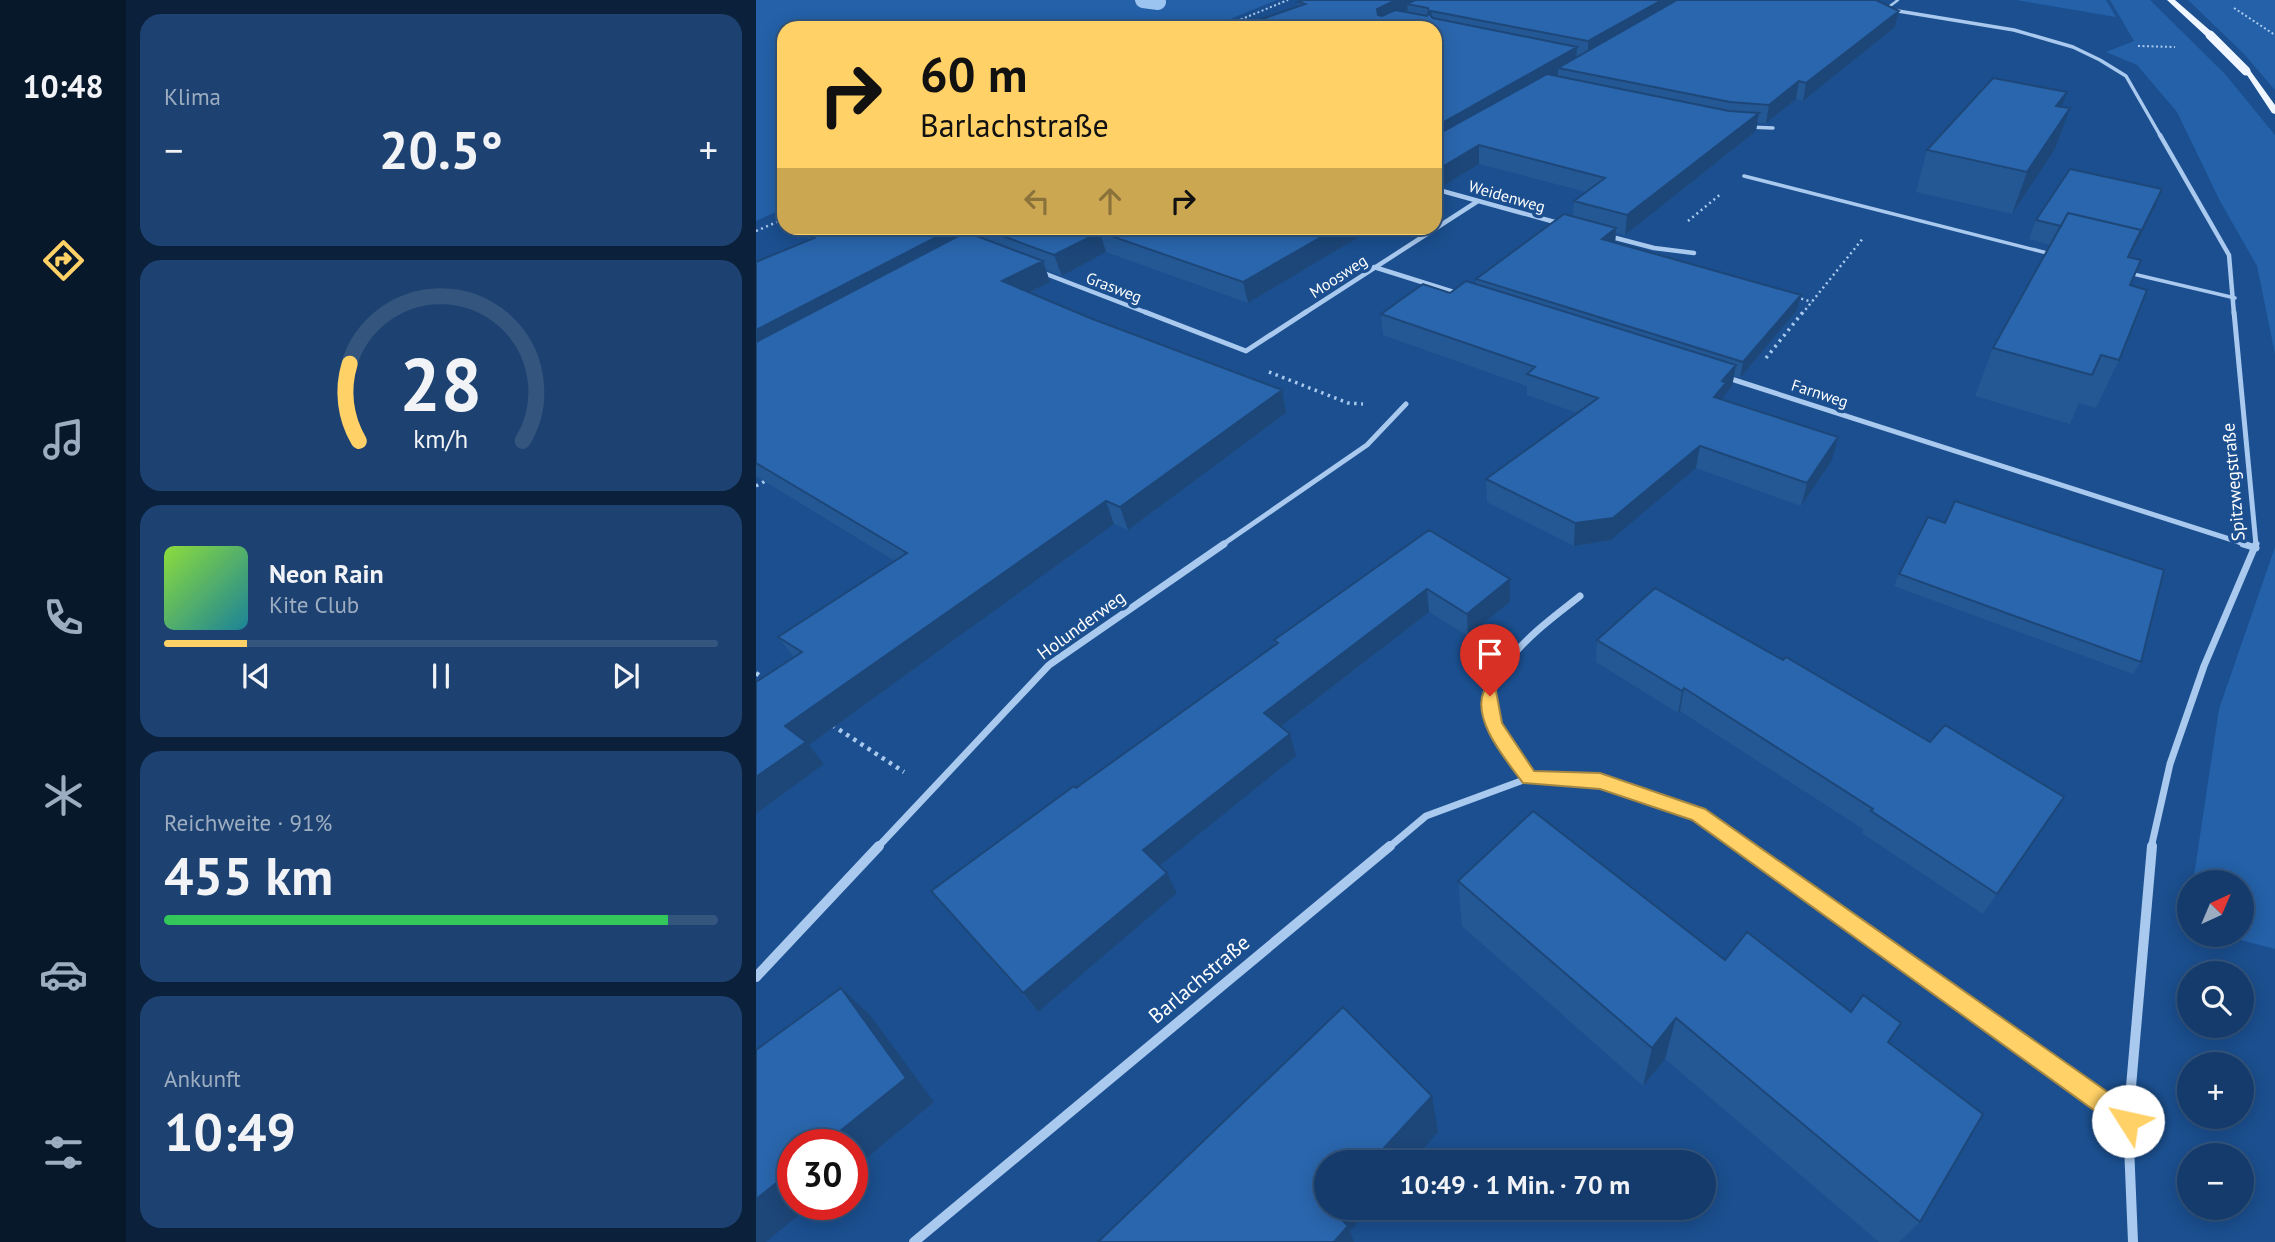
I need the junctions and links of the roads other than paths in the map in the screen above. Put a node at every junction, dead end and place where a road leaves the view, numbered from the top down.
1 (1898, 0) edge
2 (2171, 0) edge
3 (1886, 9) joint
4 (2275, 111) edge
5 (1738, 126) edge
6 (1773, 128) edge
7 (1744, 176) dead end
8 (1442, 191) edge
9 (1478, 201) junction
10 (1442, 224) edge
11 (1573, 227) edge
12 (1600, 234) edge
13 (1424, 235) edge
14 (1695, 253) dead end
15 (2053, 254) edge
16 (1374, 267) junction
17 (2118, 270) edge
18 (1036, 271) edge
19 (1467, 296) edge
20 (2235, 298) junction
21 (1247, 351) joint
22 (1719, 375) edge
23 (1406, 404) road end
24 (2256, 548) junction
25 (1580, 596) dead end
26 (1529, 778) junction
27 (756, 977) edge
28 (2128, 1121) junction
29 (914, 1242) edge
30 (2133, 1242) edge

1 - 3 lane
2 - 4 main road, bridge
3 - 20 street, Spitzwegstraße
5 - 6 street
7 - 15 lane
8 - 9 street, Weidenweg
9 - 10 street, Moosweg
9 - 11 street, Weidenweg
12 - 14 street
13 - 16 street, Moosweg
16 - 19 street
16 - 21 street, Moosweg
17 - 20 lane
18 - 21 street, Grasweg
20 - 24 street, Spitzwegstraße
22 - 24 street, Farnweg
23 - 27 street, Holunderweg
24 - 28 street, Spitzwegstraße
25 - 26 street
26 - 28 street, Barlachstraße
26 - 29 street, Barlachstraße
28 - 30 street, Spitzwegstraße

